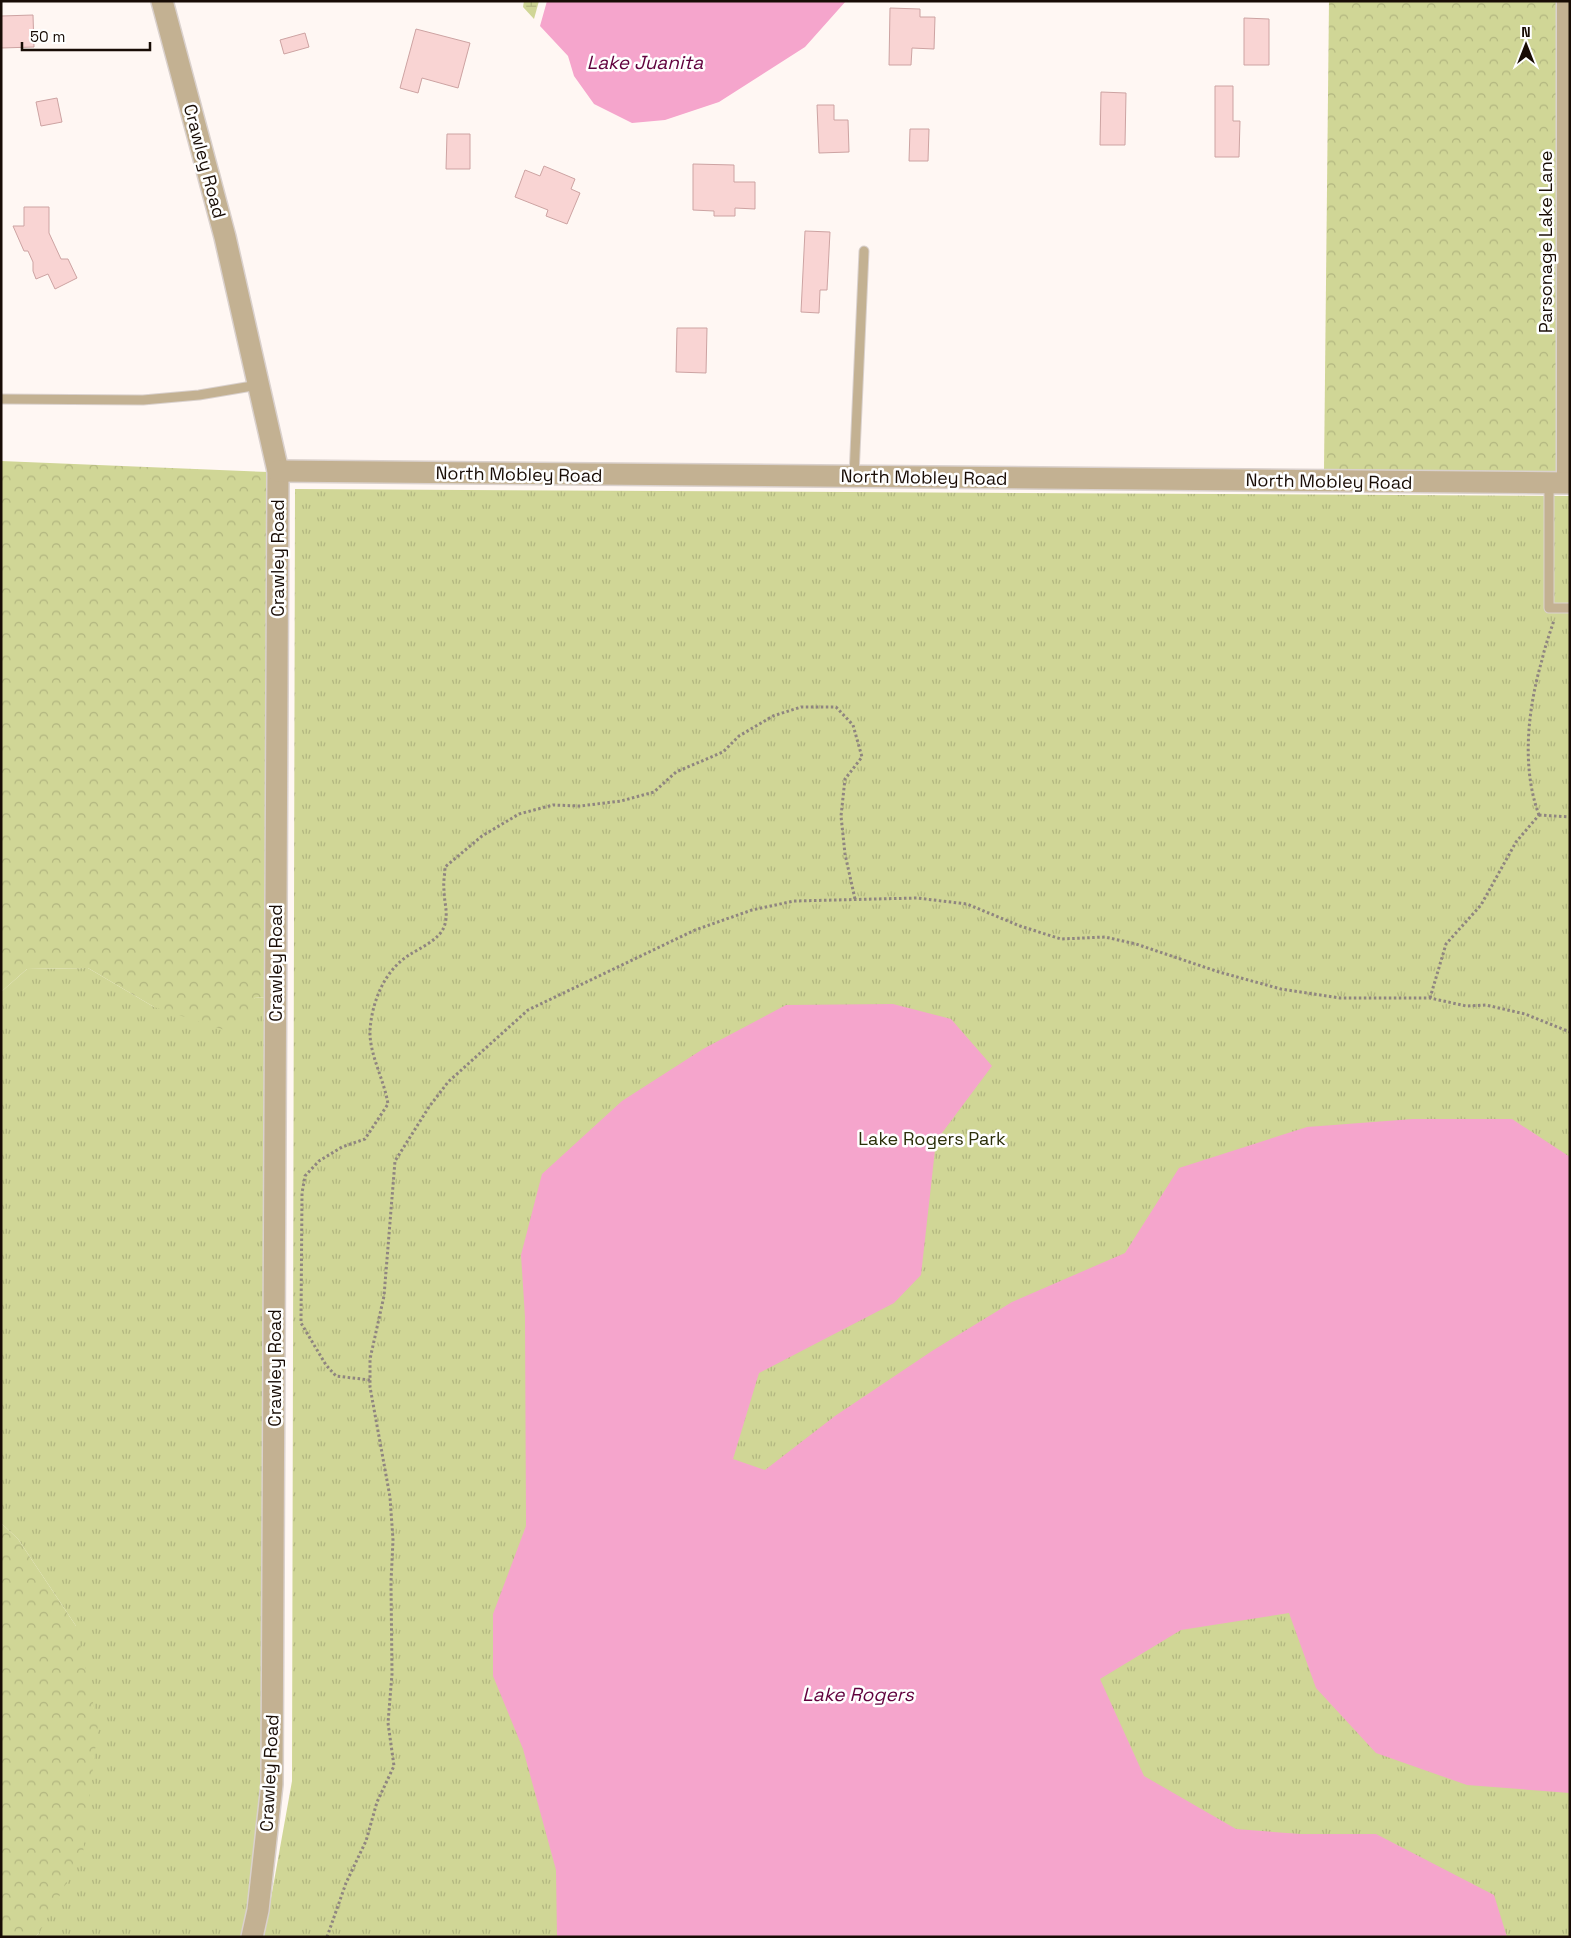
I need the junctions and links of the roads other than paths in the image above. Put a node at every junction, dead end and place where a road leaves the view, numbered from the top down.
1 (162, 1) edge
2 (1565, 1) edge
3 (864, 251) dead end
4 (258, 385) junction
5 (1, 400) edge
6 (278, 471) junction
7 (854, 476) junction
8 (1561, 483) edge
9 (1570, 608) edge
10 (252, 1937) edge

1 - 4 street, Crawley Road
2 - 8 street, Parsonage Lake Lane
3 - 7 lane
4 - 5 lane
4 - 6 street, Crawley Road
6 - 7 street, North Mobley Road
6 - 10 street, Crawley Road
7 - 8 street, North Mobley Road
8 - 9 lane

